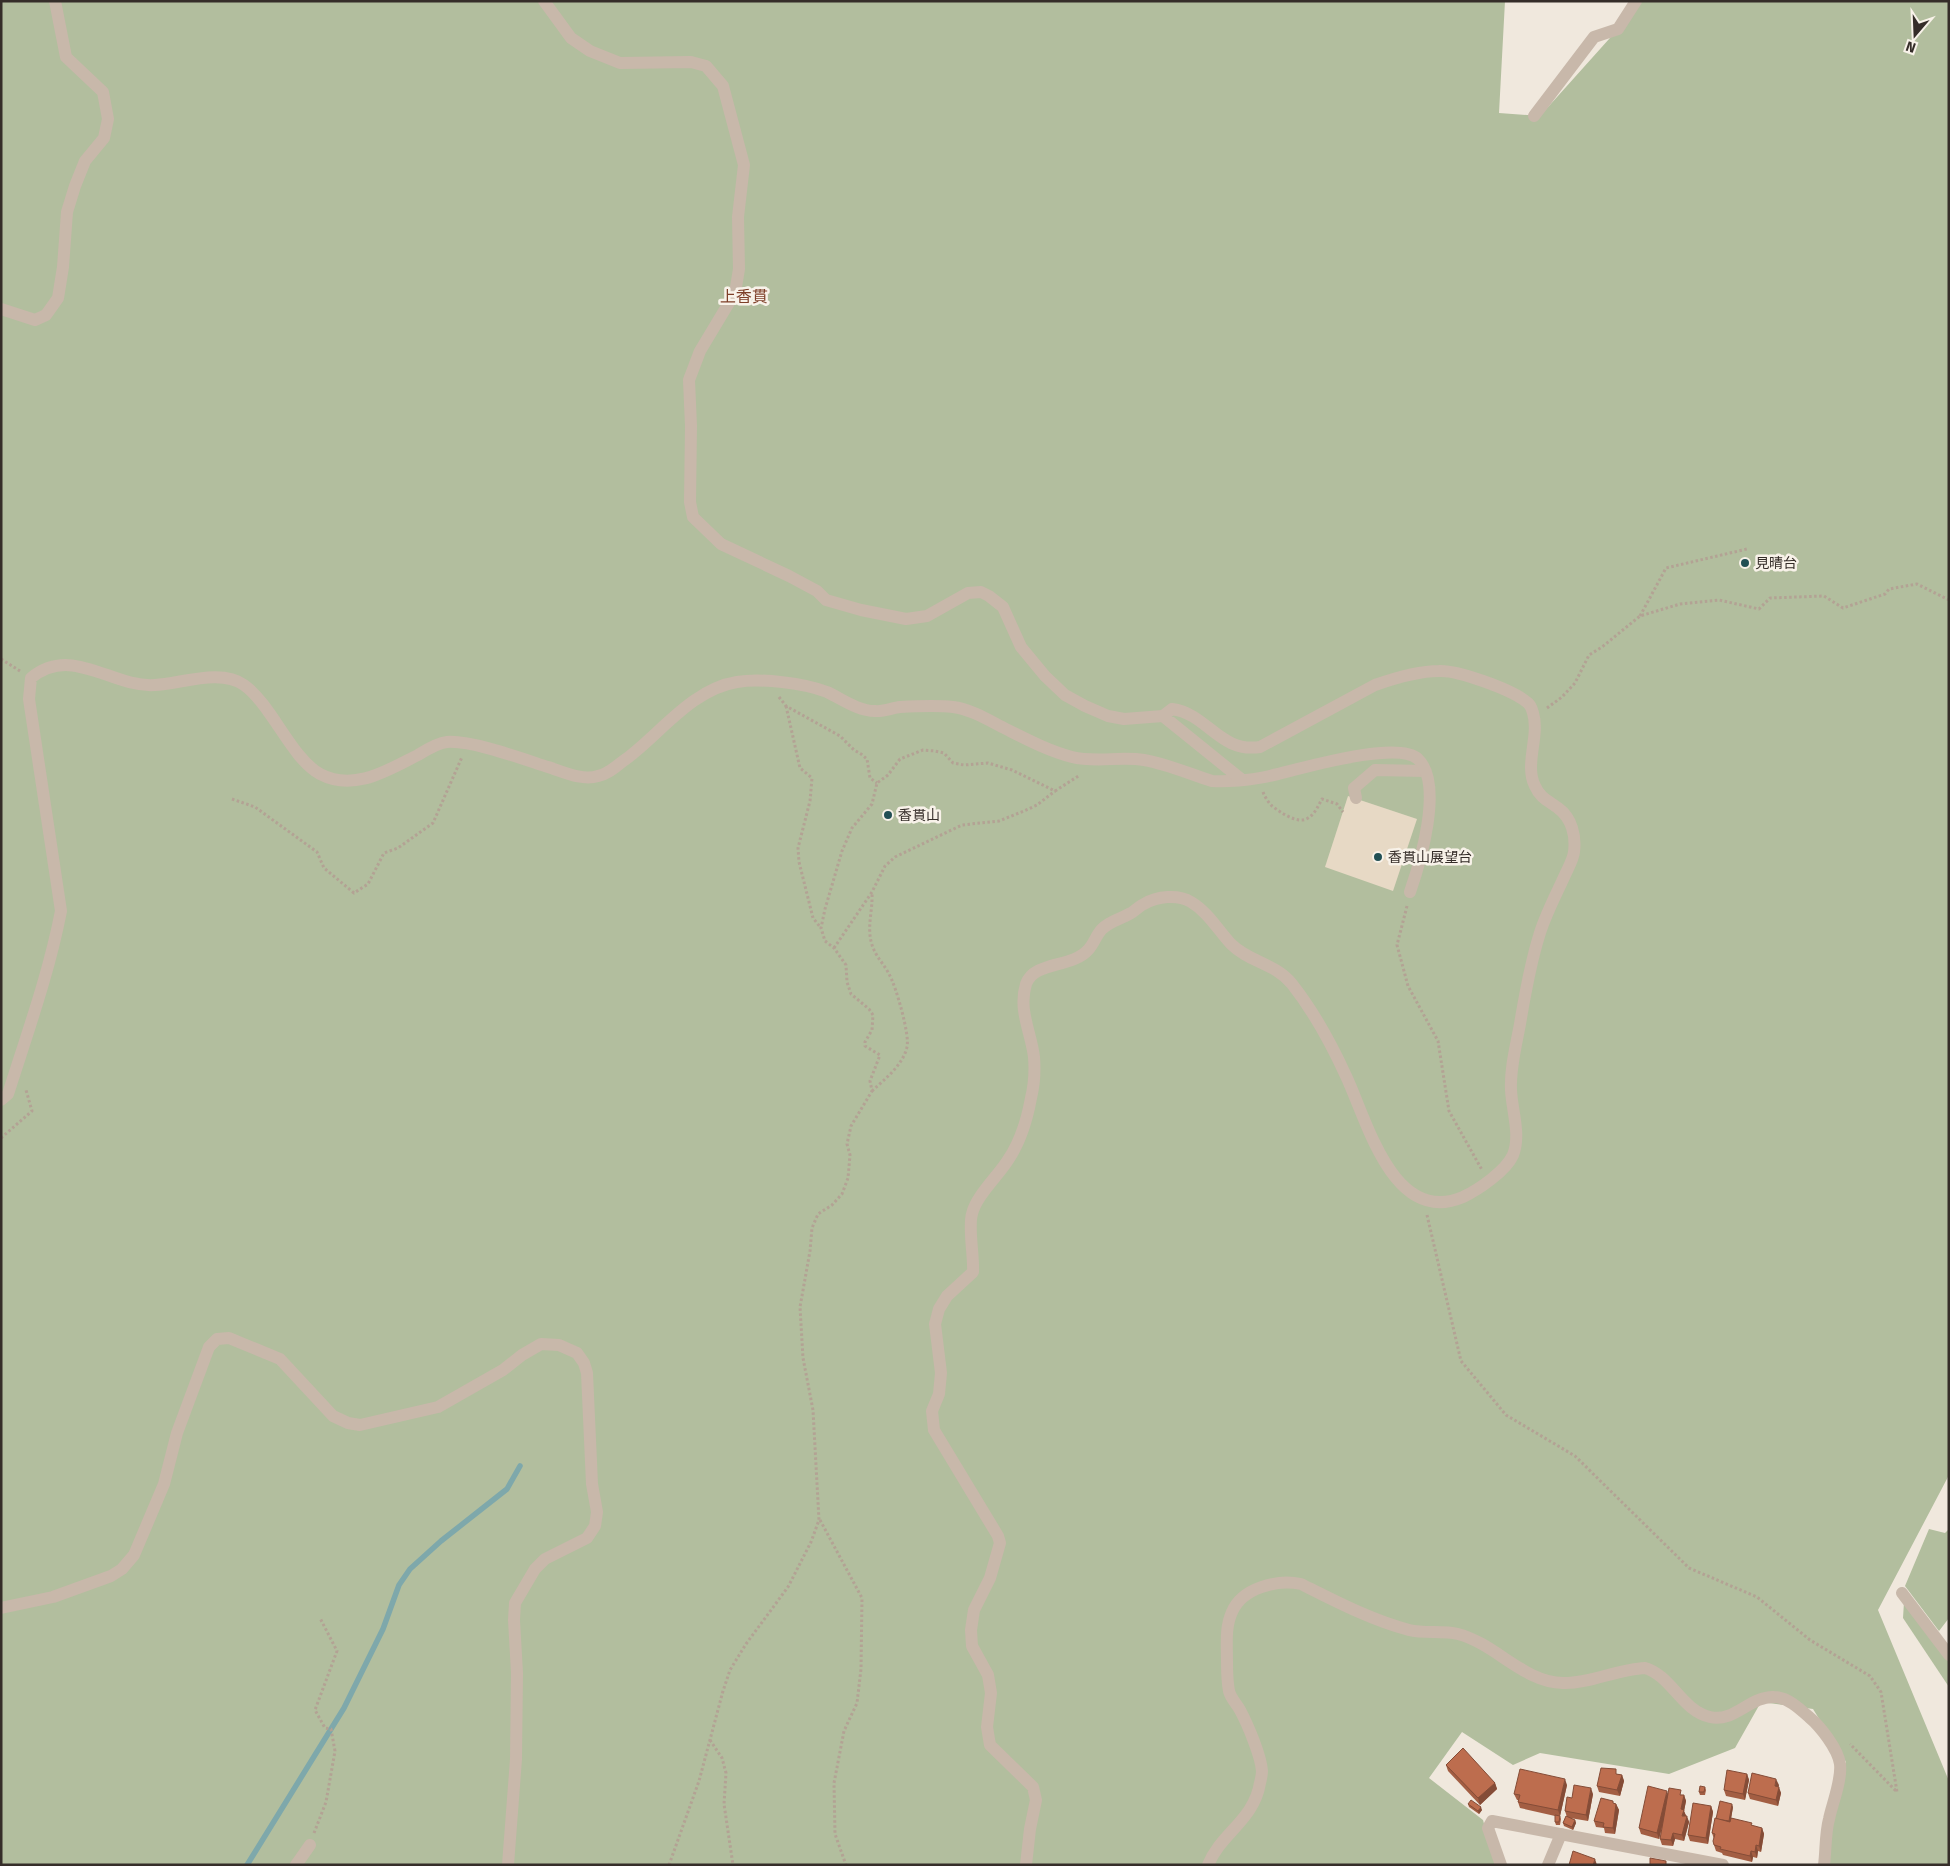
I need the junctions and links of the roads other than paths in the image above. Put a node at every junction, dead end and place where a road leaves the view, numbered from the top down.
1 (55, 1) edge
2 (544, 1) edge
3 (1636, 1) edge
4 (1534, 116) dead end
5 (1, 309) edge
6 (1162, 716) junction
7 (1425, 771) junction
8 (1240, 779) junction
9 (1356, 798) dead end
10 (1410, 892) road end
11 (1, 1100) edge
12 (1902, 1594) dead end
13 (1, 1608) edge
14 (1949, 1655) edge
15 (1561, 1834) junction
16 (310, 1845) road end
17 (1699, 1863) edge
18 (296, 1865) edge
19 (508, 1865) edge
20 (1026, 1865) edge
21 (1208, 1865) edge
22 (1501, 1865) edge
23 (1548, 1865) edge
24 (1723, 1865) edge
25 (1824, 1865) edge

1 - 5 street
2 - 6 street
3 - 4 street
6 - 8 street
6 - 20 street
7 - 8 street
7 - 9 street
7 - 10 street
8 - 11 street
12 - 14 street
13 - 19 street
15 - 17 street
15 - 22 street
15 - 23 street
16 - 18 street
17 - 24 street
21 - 25 street

